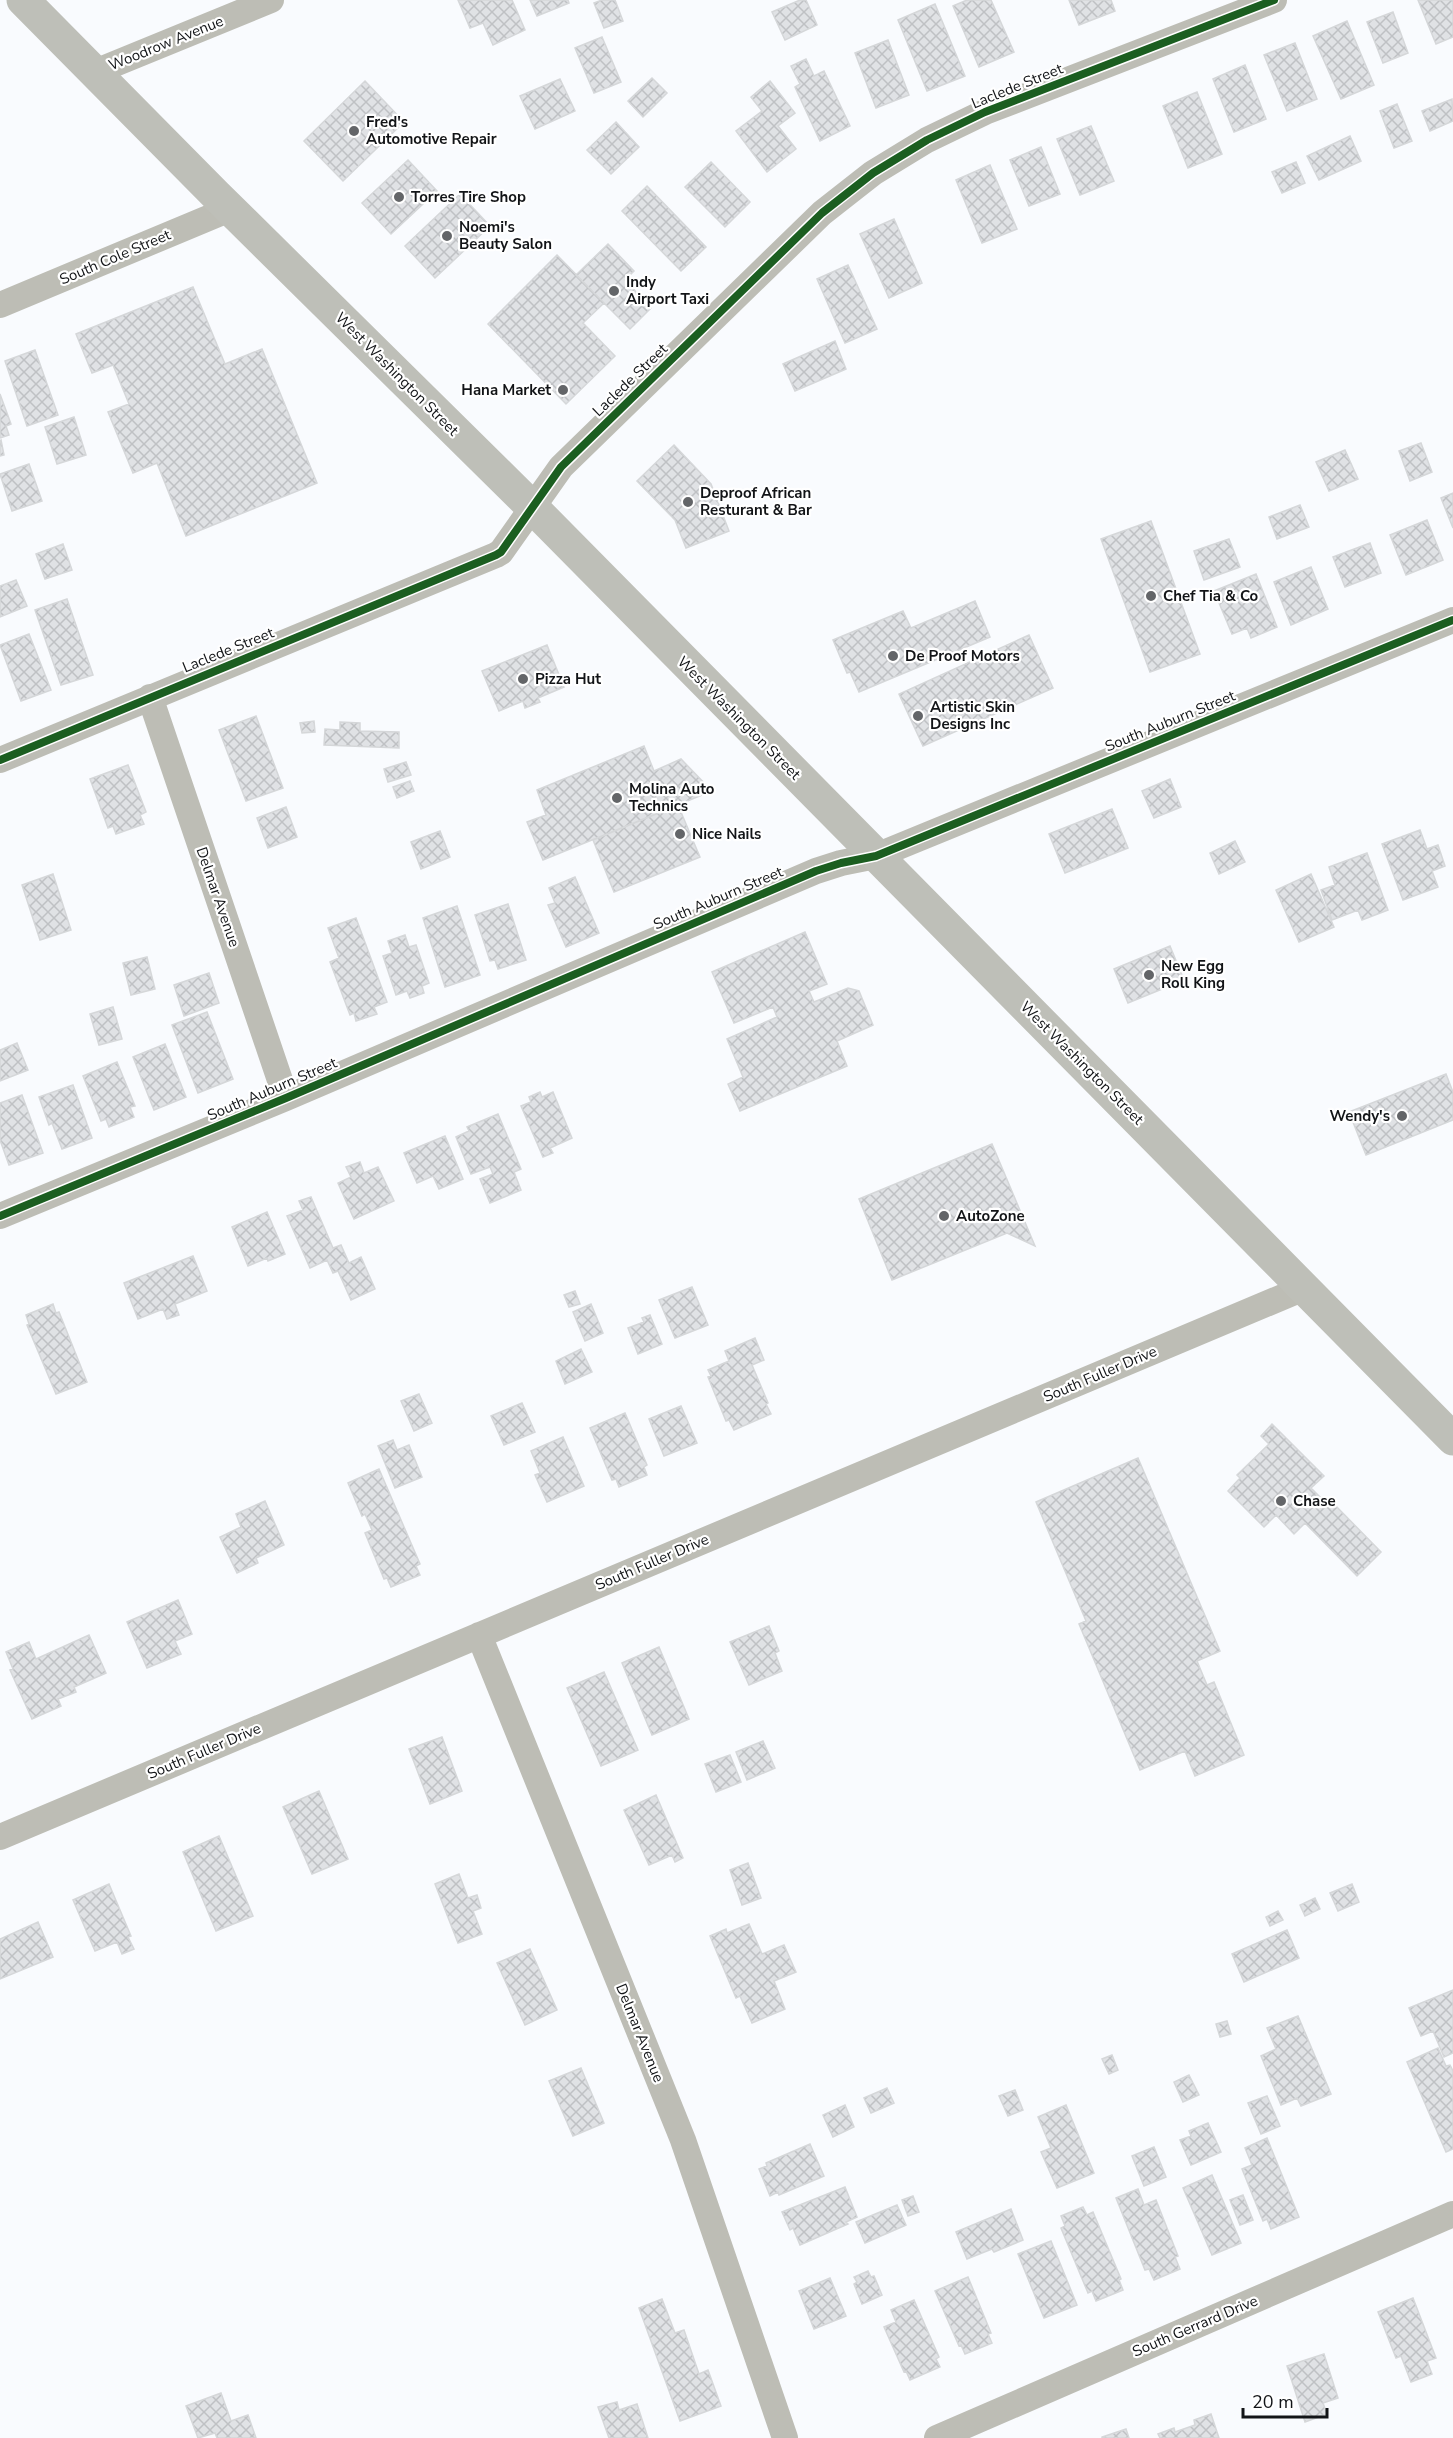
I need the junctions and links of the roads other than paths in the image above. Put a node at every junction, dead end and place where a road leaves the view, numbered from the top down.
1 (23, 0) edge
2 (271, 0) edge
3 (1274, 0) edge
4 (95, 72) junction
5 (230, 209) junction
6 (0, 305) edge
7 (532, 507) junction
8 (1453, 620) edge
9 (150, 697) junction
10 (0, 760) edge
11 (876, 856) junction
12 (286, 1098) junction
13 (0, 1216) edge
14 (1304, 1288) junction
15 (1453, 1439) edge
16 (479, 1635) junction
17 (0, 1837) edge
18 (1453, 2214) edge
19 (785, 2438) edge
20 (937, 2438) edge

1 - 4 main road, West Washington Street
2 - 4 street, Woodrow Avenue
3 - 7 street, Laclede Street
4 - 5 main road, West Washington Street
5 - 6 street, South Cole Street
5 - 7 main road, West Washington Street
7 - 9 street, Laclede Street
7 - 11 main road, West Washington Street
8 - 11 street, South Auburn Street
9 - 10 street, Laclede Street
9 - 12 street, Delmar Avenue
11 - 12 street, South Auburn Street
11 - 14 main road, West Washington Street
12 - 13 street, South Auburn Street
14 - 15 main road, West Washington Street
14 - 16 street, South Fuller Drive
16 - 17 street, South Fuller Drive
16 - 19 street, Delmar Avenue
18 - 20 street, South Gerrard Drive

